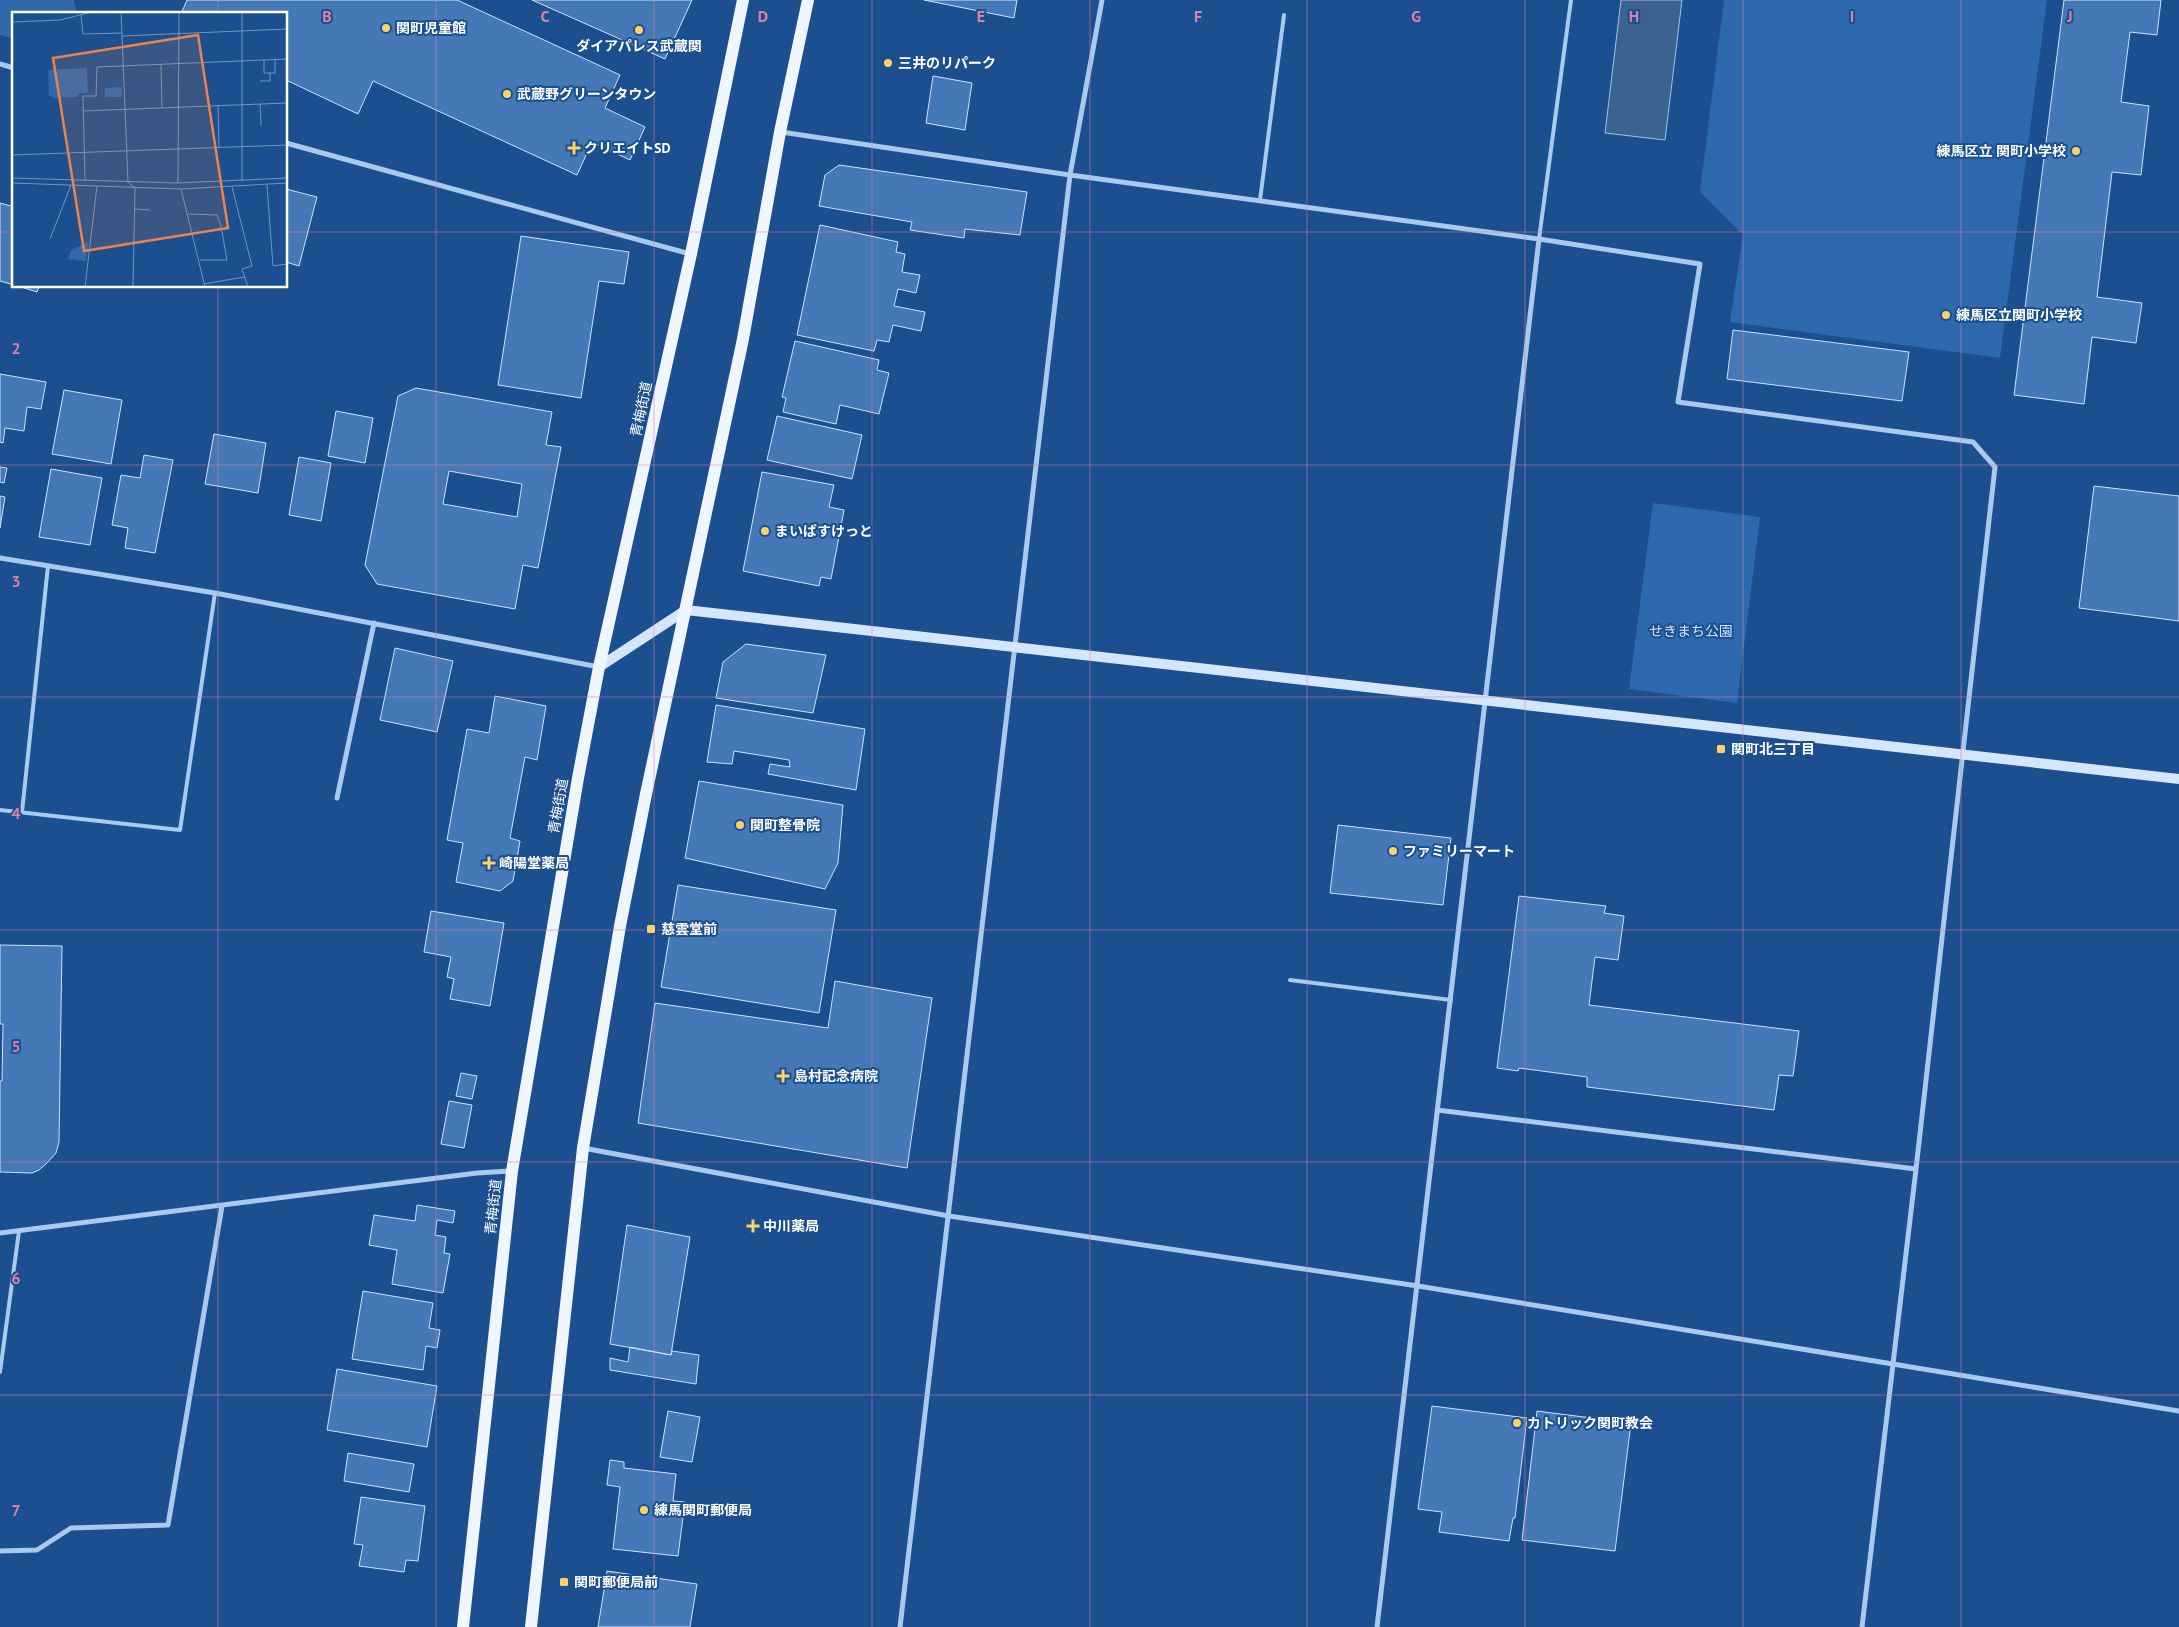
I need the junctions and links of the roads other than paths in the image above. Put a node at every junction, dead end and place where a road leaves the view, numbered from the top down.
1 (743, 0) edge
2 (808, 0) edge
3 (1102, 0) edge
4 (1571, 0) edge
5 (1284, 15) dead end
6 (780, 132) junction
7 (288, 144) edge
8 (1070, 175) junction
9 (1260, 200) junction
10 (1540, 238) junction
11 (691, 254) junction
12 (0, 558) edge
13 (48, 566) junction
14 (215, 593) junction
15 (686, 610) junction
16 (374, 623) junction
17 (1014, 646) junction
18 (599, 667) junction
19 (1485, 701) junction
20 (1963, 754) junction
21 (2179, 780) edge
22 (337, 798) dead end
23 (0, 810) edge
24 (22, 812) junction
25 (1290, 980) dead end
26 (1451, 1000) junction
27 (1437, 1110) junction
28 (583, 1148) junction
29 (1916, 1169) junction
30 (512, 1171) junction
31 (222, 1206) junction
32 (949, 1216) junction
33 (18, 1231) junction
34 (0, 1232) edge
35 (1418, 1286) junction
36 (1893, 1365) junction
37 (0, 1372) edge
38 (2179, 1411) edge
39 (0, 1552) edge
40 (463, 1627) edge
41 (531, 1627) edge
42 (900, 1627) edge
43 (1378, 1627) edge
44 (1862, 1627) edge

1 - 11 main road, 青梅街道
2 - 6 main road
3 - 8 street
4 - 10 lane
5 - 9 lane
6 - 8 street
6 - 15 main road
7 - 11 street
8 - 9 street
8 - 17 street
9 - 10 street
10 - 19 street
10 - 20 street
11 - 18 main road, 青梅街道
12 - 13 street
13 - 14 street
13 - 24 lane
14 - 16 street
14 - 24 lane
15 - 17 street
15 - 18 street
15 - 28 main road
16 - 18 street
16 - 22 street
17 - 19 street
17 - 32 street
18 - 30 main road, 青梅街道
19 - 20 street
19 - 26 street
20 - 21 street
20 - 29 street
23 - 24 lane
25 - 26 lane
26 - 27 street
27 - 29 street
27 - 35 street
28 - 32 street
28 - 41 main road
29 - 36 street
30 - 31 street
30 - 40 main road, 青梅街道
31 - 33 street
31 - 39 street
32 - 35 street
32 - 42 street
33 - 34 street
33 - 37 lane
35 - 36 street
35 - 43 street
36 - 38 street
36 - 44 street

